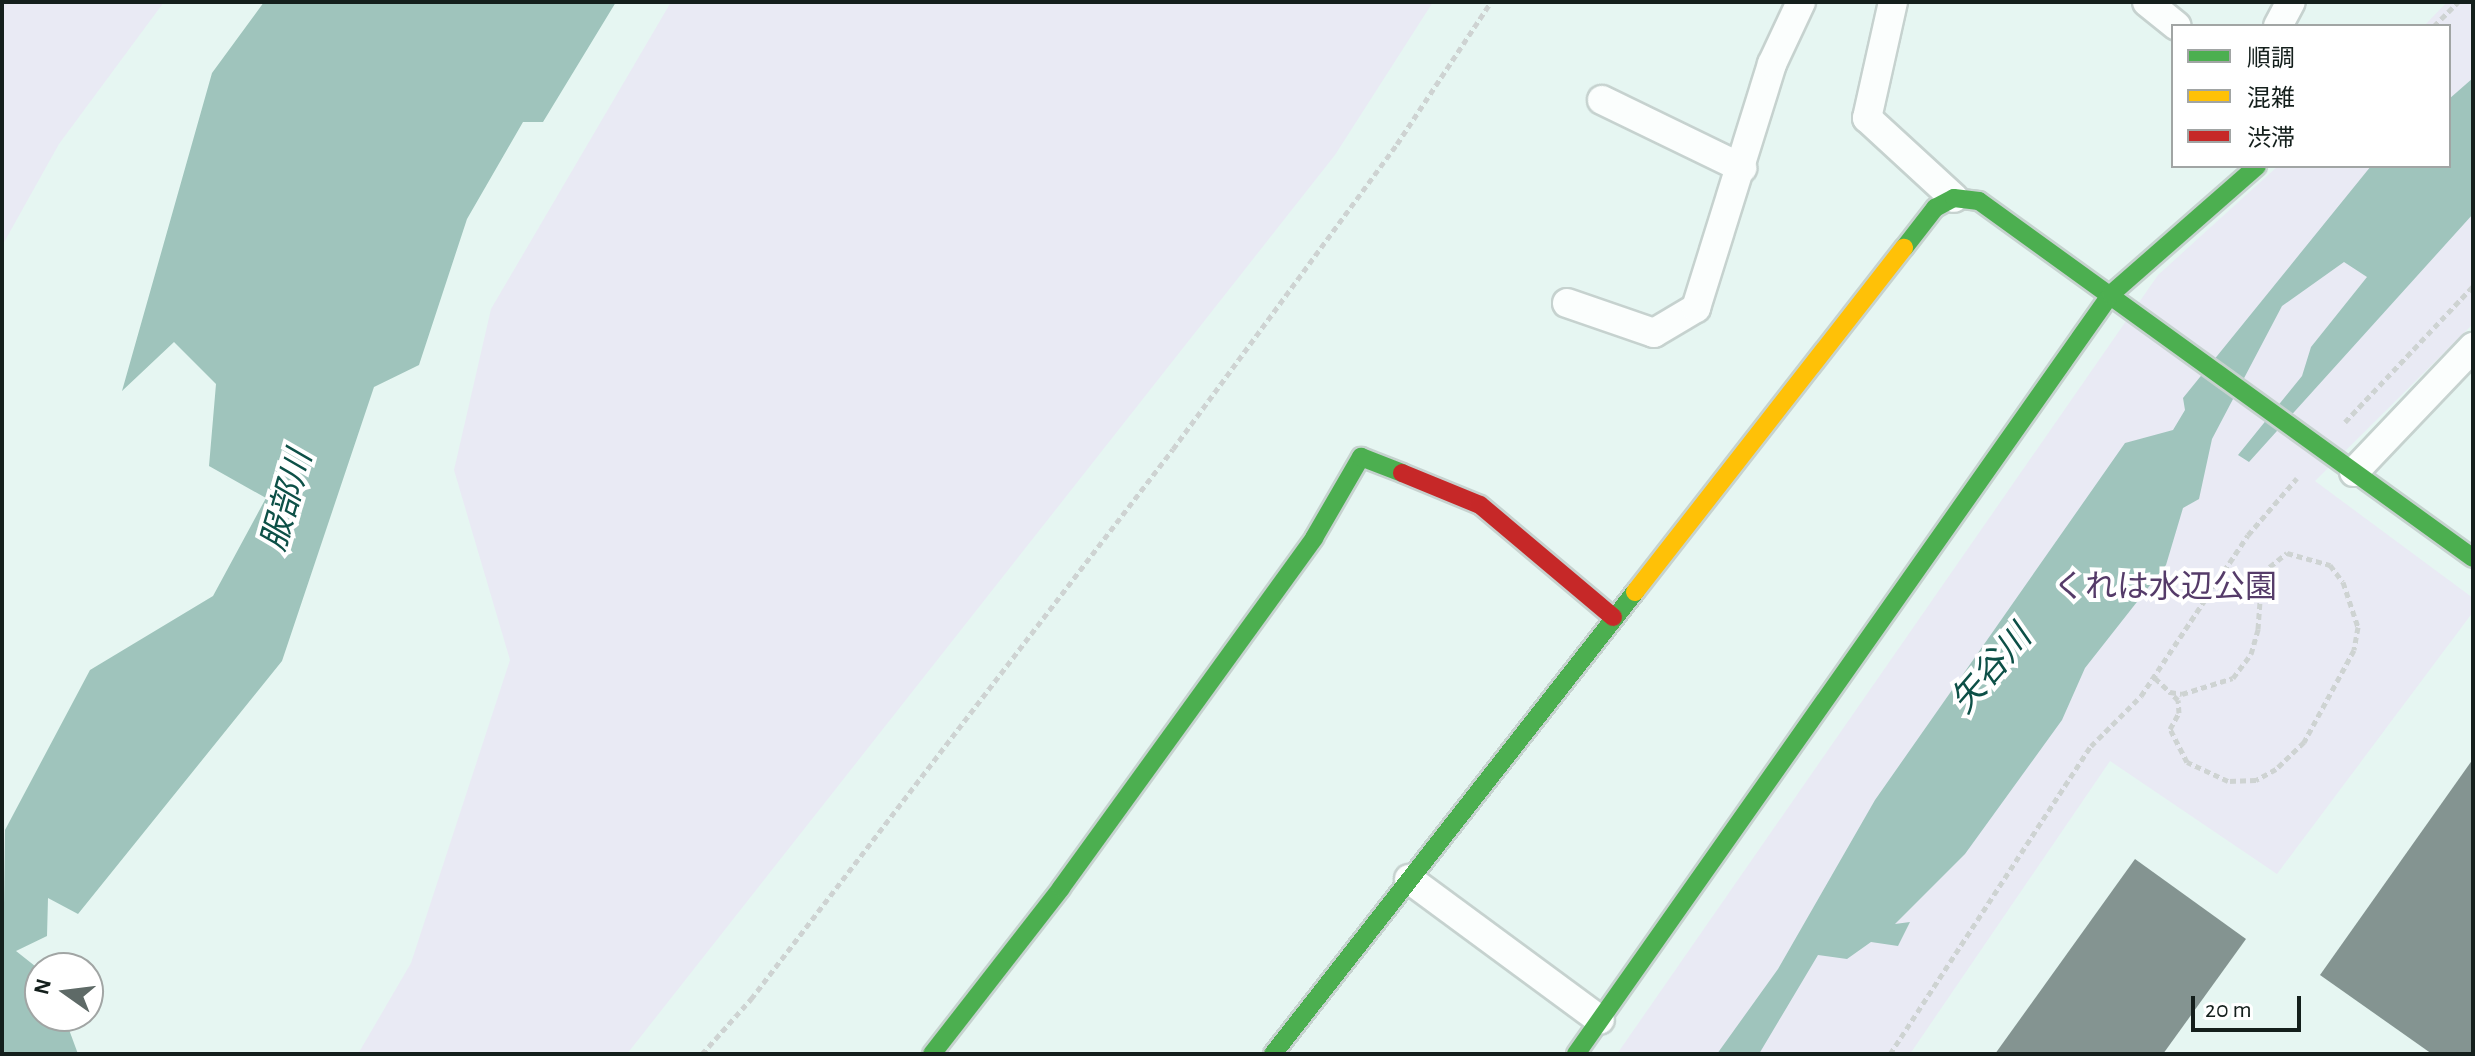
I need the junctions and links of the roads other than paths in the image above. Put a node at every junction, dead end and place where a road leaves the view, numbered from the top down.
1 (1801, 2) edge
2 (1893, 2) edge
3 (2147, 2) edge
4 (2291, 2) edge
5 (2174, 24) edge
6 (2279, 24) edge
7 (1602, 100) dead end
8 (1742, 168) junction
9 (2255, 168) edge
10 (1954, 198) junction
11 (2111, 294) junction
12 (1567, 303) dead end
13 (2473, 347) edge
14 (2354, 472) junction
15 (2473, 558) edge
16 (1613, 617) junction
17 (1409, 879) junction
18 (1600, 1020) junction
19 (932, 1054) edge
20 (1273, 1054) edge
21 (1576, 1054) edge

1 - 8 street
2 - 10 street
3 - 5 street
4 - 6 street
7 - 8 street
8 - 12 street
9 - 11 street
10 - 11 street
10 - 16 street
11 - 14 street
11 - 18 street
13 - 14 street
14 - 15 street
16 - 17 street
16 - 19 street
17 - 18 street
17 - 20 street
18 - 21 street

